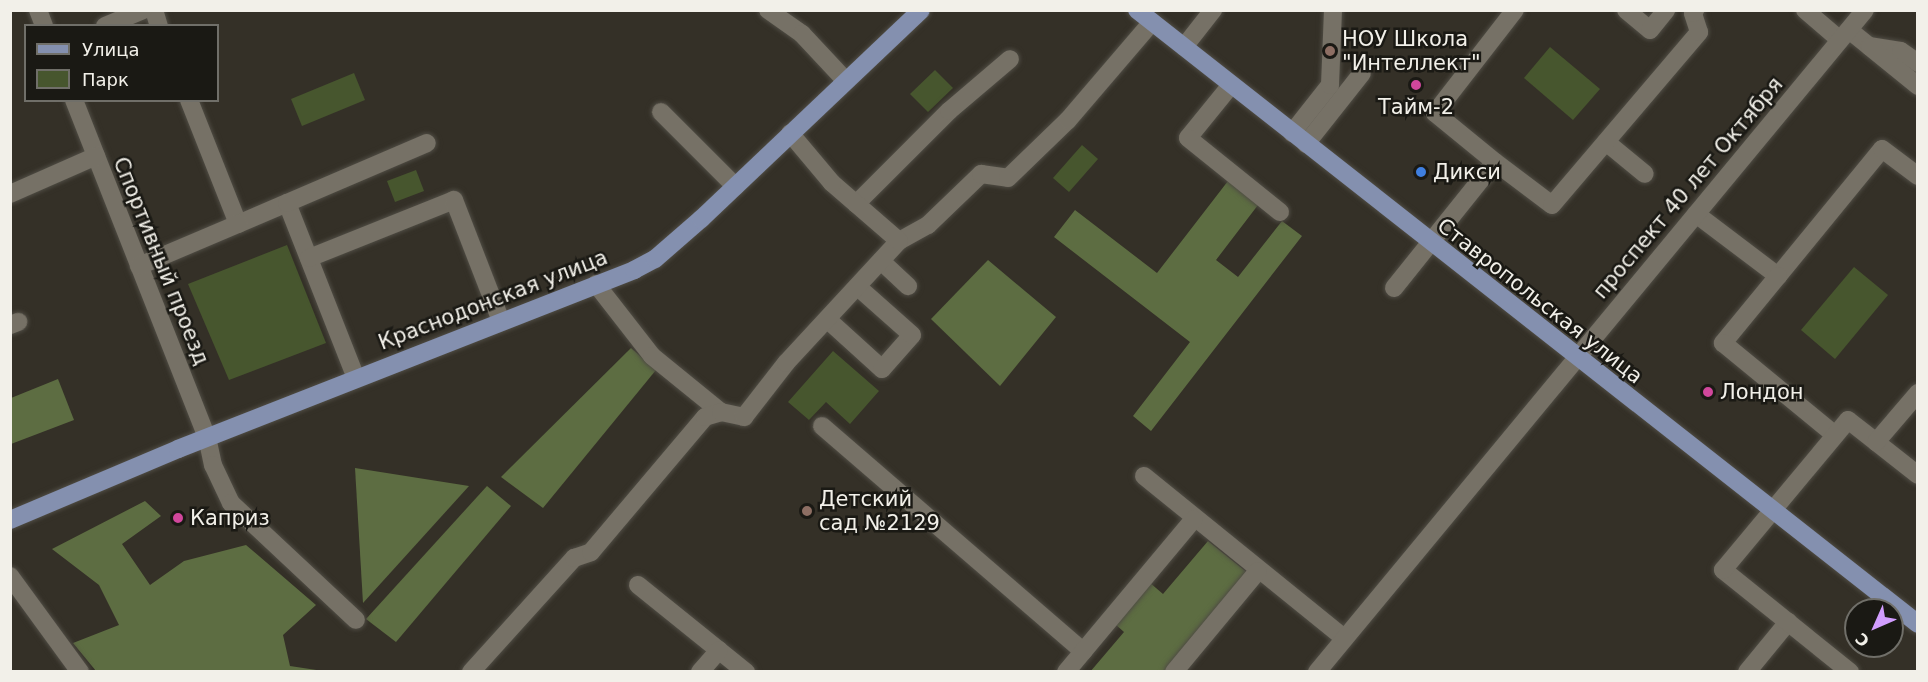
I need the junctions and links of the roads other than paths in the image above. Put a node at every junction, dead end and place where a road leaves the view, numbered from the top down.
1 (143, 10) edge
2 (768, 10) edge
3 (1137, 10) edge
4 (1212, 10) edge
5 (1333, 10) edge
6 (1515, 10) edge
7 (1626, 10) edge
8 (1666, 10) edge
9 (1695, 10) edge
10 (1805, 10) edge
11 (1864, 10) edge
12 (914, 13) edge
13 (1152, 22) junction
14 (110, 24) edge
15 (1844, 35) junction
16 (1869, 46) junction
17 (1184, 47) junction
18 (1010, 58) dead end
19 (1917, 63) edge
20 (1362, 73) dead end
21 (846, 81) junction
22 (1231, 85) junction
23 (1917, 86) edge
24 (75, 102) edge
25 (190, 102) edge
26 (661, 112) dead end
27 (790, 133) junction
28 (1298, 138) junction
29 (1606, 142) junction
30 (427, 143) dead end
31 (96, 156) junction
32 (1495, 162) junction
33 (1646, 174) dead end
34 (1917, 176) edge
35 (735, 186) junction
36 (10, 194) edge
37 (287, 203) junction
38 (856, 204) junction
39 (1280, 212) dead end
40 (1696, 214) junction
41 (238, 224) junction
42 (899, 242) junction
43 (1431, 243) junction
44 (309, 258) junction
45 (881, 261) junction
46 (140, 266) junction
47 (1778, 276) junction
48 (596, 284) junction
49 (908, 286) dead end
50 (858, 287) junction
51 (1394, 288) dead end
52 (828, 320) junction
53 (501, 321) junction
54 (1576, 358) junction
55 (356, 378) junction
56 (1917, 393) edge
57 (721, 412) junction
58 (822, 426) dead end
59 (1835, 435) junction
60 (207, 437) junction
61 (1876, 442) junction
62 (1144, 476) dead end
63 (1917, 476) edge
64 (1772, 511) junction
65 (1194, 519) junction
66 (10, 520) edge
67 (1264, 569) junction
68 (10, 576) edge
69 (638, 585) dead end
70 (356, 620) dead end
71 (1788, 622) junction
72 (1917, 624) edge
73 (1344, 638) junction
74 (718, 650) junction
75 (1083, 651) junction
76 (1321, 670) edge
77 (80, 672) edge
78 (471, 672) edge
79 (700, 672) edge
80 (746, 672) edge
81 (1066, 672) edge
82 (1174, 672) edge
83 (1747, 672) edge
84 (1850, 672) edge

1 - 14 street
2 - 21 street
3 - 13 main road, Ставропольская улица
4 - 17 street
5 - 28 street
6 - 32 street
7 - 8 street
9 - 29 street
10 - 15 street
11 - 15 street, проспект 40 лет Октября
12 - 21 main road, Краснодонская улица
13 - 17 main road, Ставропольская улица
13 - 42 street
15 - 16 street
15 - 40 street, проспект 40 лет Октября
16 - 19 street
16 - 23 street
17 - 22 main road, Ставропольская улица
18 - 38 street
20 - 28 street
21 - 27 main road, Краснодонская улица
22 - 28 main road, Ставропольская улица
22 - 39 street
24 - 31 street, Спортивный проезд
25 - 41 street
26 - 35 street
27 - 35 main road, Краснодонская улица
27 - 38 street
28 - 43 main road, Ставропольская улица
29 - 32 street
29 - 33 street
30 - 37 street
31 - 36 street
31 - 46 street, Спортивный проезд
32 - 43 street
34 - 47 street
35 - 48 main road, Краснодонская улица
37 - 41 street
37 - 44 street
38 - 42 street
40 - 47 street
40 - 54 street, проспект 40 лет Октября
41 - 46 street
42 - 45 street
43 - 51 street
43 - 54 main road, Ставропольская улица
44 - 53 street
44 - 55 street
45 - 49 street
45 - 50 street
46 - 60 street, Спортивный проезд
47 - 59 street
48 - 53 main road, Краснодонская улица
48 - 57 street
50 - 52 street
50 - 52 street
52 - 57 street
53 - 55 main road, Краснодонская улица
54 - 64 main road, Ставропольская улица
54 - 73 street, проспект 40 лет Октября
55 - 60 main road, Краснодонская улица
56 - 61 street
57 - 78 street
58 - 75 street
59 - 61 street
59 - 64 street
60 - 66 main road, Краснодонская улица
60 - 70 street, Спортивный проезд
61 - 63 street
62 - 65 street
64 - 71 street
64 - 72 main road, Ставропольская улица
65 - 67 street
65 - 75 street
67 - 73 street
67 - 82 street
68 - 77 street
69 - 74 street
71 - 83 street
71 - 84 street
73 - 76 street, проспект 40 лет Октября
74 - 79 street
74 - 80 street
75 - 81 street

